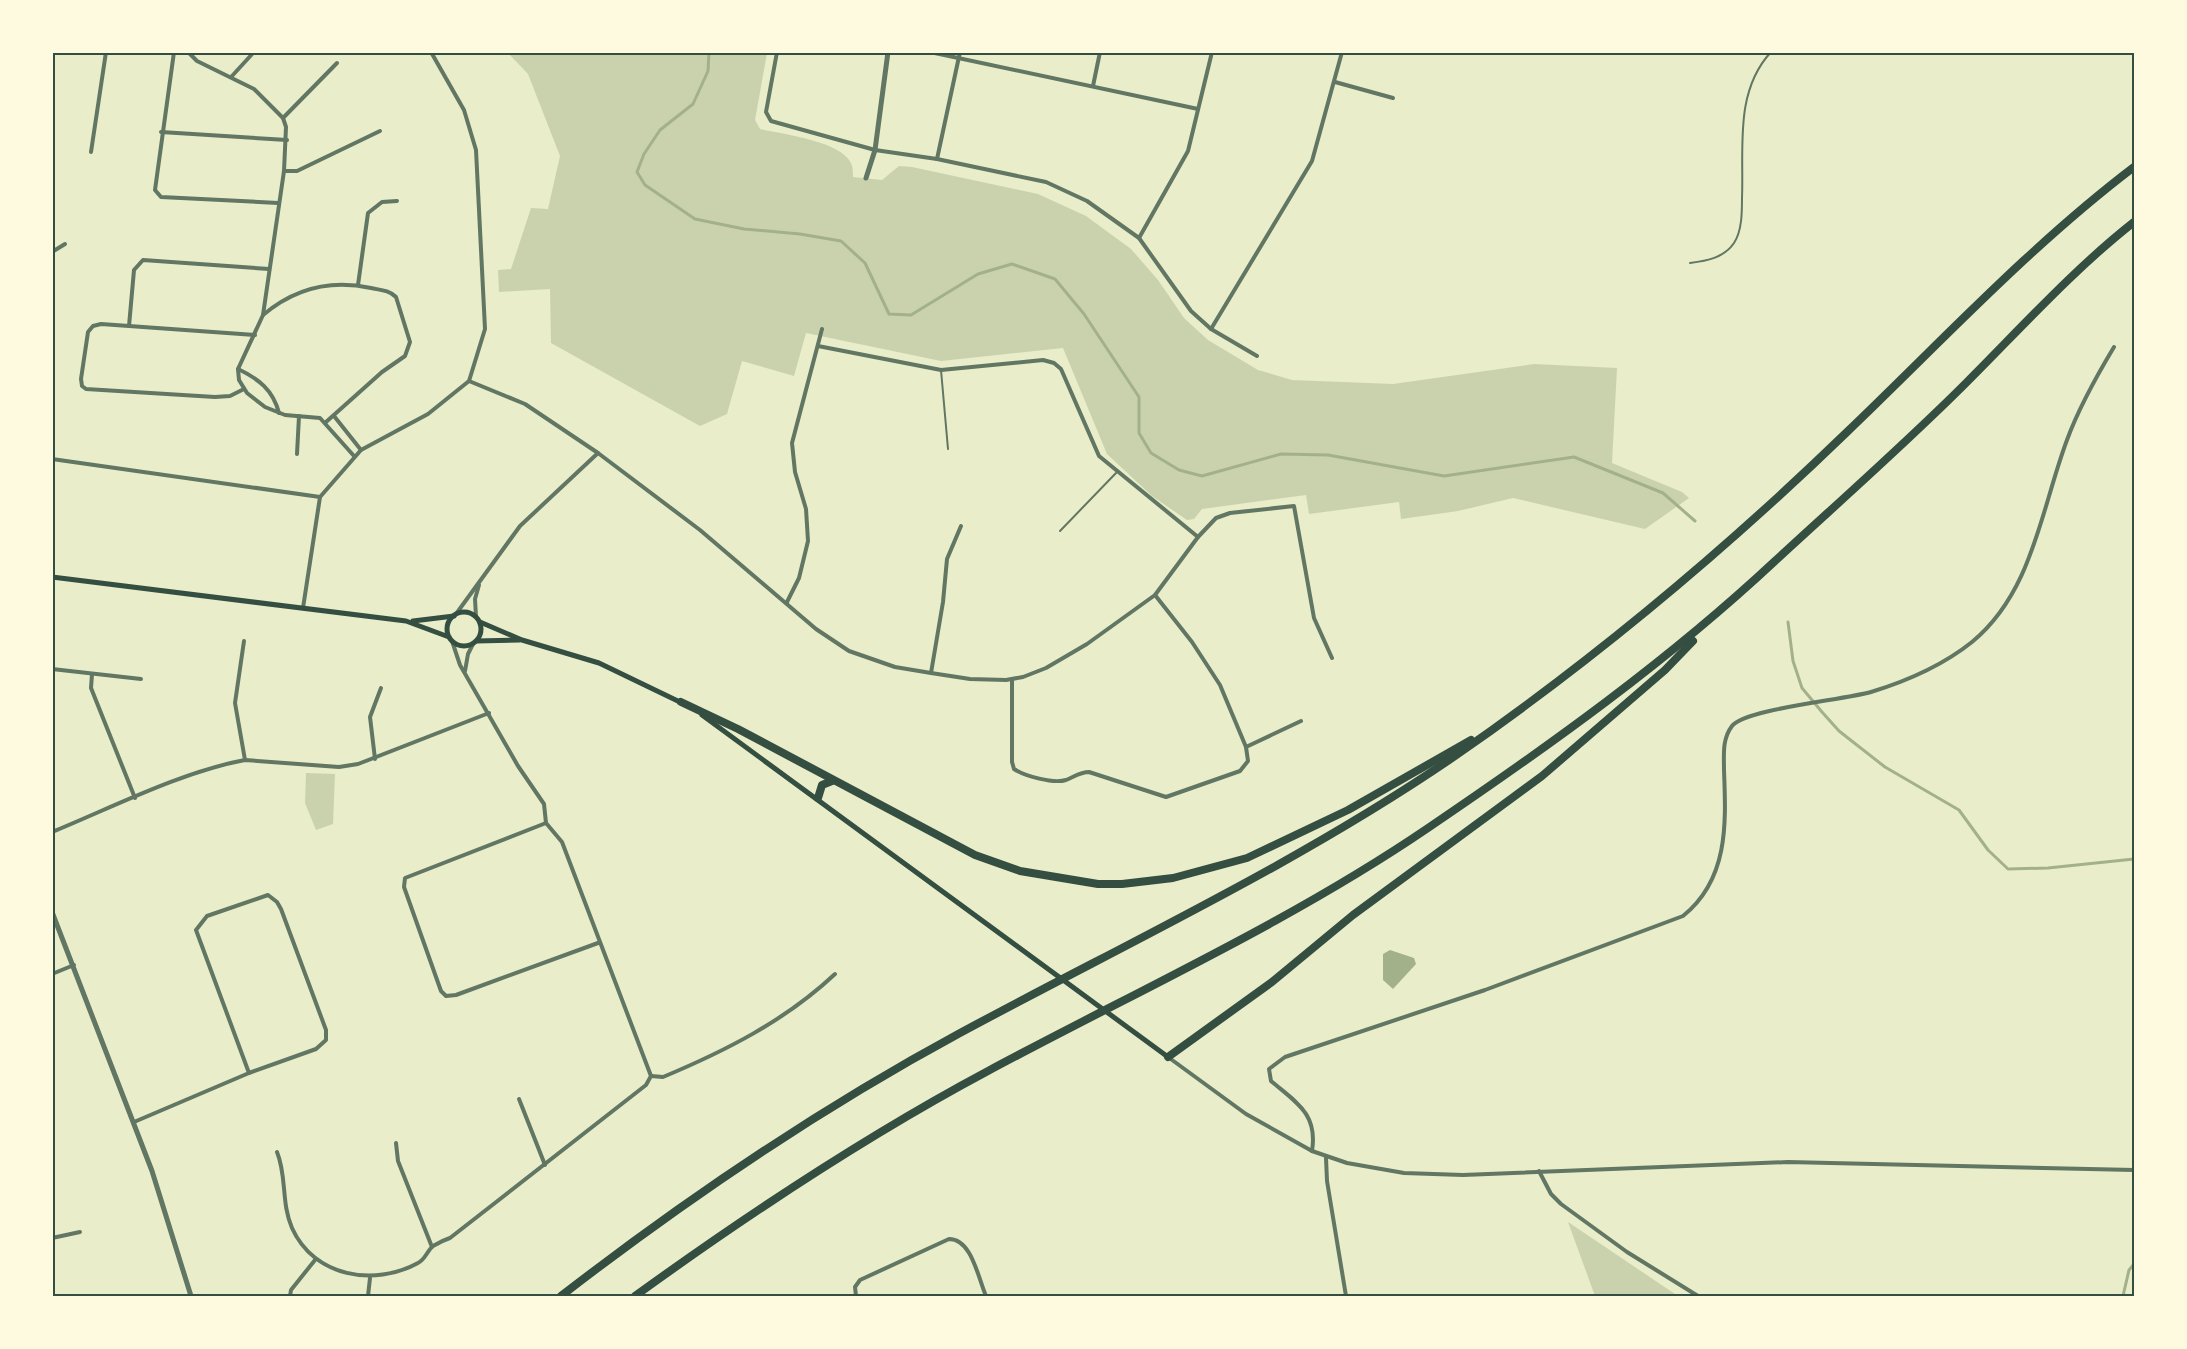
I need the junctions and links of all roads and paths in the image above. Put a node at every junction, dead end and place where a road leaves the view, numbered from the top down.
1 (106, 52) edge
2 (174, 52) edge
3 (188, 52) edge
4 (254, 52) edge
5 (431, 52) edge
6 (777, 52) edge
7 (888, 52) edge
8 (930, 52) edge
9 (960, 52) edge
10 (1100, 52) edge
11 (1212, 52) edge
12 (1342, 52) edge
13 (1771, 52) edge
14 (959, 59) junction
15 (337, 63) dead end
16 (232, 76) junction
17 (1335, 82) junction
18 (1093, 86) junction
19 (1393, 98) dead end
20 (1198, 109) junction
21 (283, 118) junction
22 (380, 131) dead end
23 (161, 132) junction
24 (287, 140) junction
25 (875, 150) junction
26 (91, 152) dead end
27 (937, 159) junction
28 (2134, 167) edge
29 (284, 171) junction
30 (866, 178) dead end
31 (397, 201) dead end
32 (278, 203) junction
33 (2134, 222) edge
34 (1139, 238) junction
35 (65, 244) dead end
36 (52, 252) edge
37 (1690, 263) dead end
38 (269, 269) junction
39 (358, 285) junction
40 (263, 315) junction
41 (129, 326) junction
42 (822, 329) dead end
43 (1210, 329) junction
44 (255, 335) junction
45 (818, 346) junction
46 (2114, 347) dead end
47 (1257, 357) dead end
48 (238, 369) junction
49 (941, 370) junction
50 (469, 381) junction
51 (244, 388) junction
52 (279, 413) junction
53 (299, 416) junction
54 (334, 416) junction
55 (326, 422) junction
56 (361, 450) junction
57 (948, 450) dead end
58 (598, 453) junction
59 (297, 454) dead end
60 (354, 456) junction
61 (52, 459) edge
62 (1116, 473) junction
63 (320, 497) junction
64 (961, 526) dead end
65 (1060, 531) dead end
66 (1198, 537) junction
67 (52, 577) edge
68 (480, 581) junction
69 (1155, 596) junction
70 (787, 602) junction
71 (1727, 605) junction
72 (303, 608) junction
73 (455, 615) junction
74 (478, 620) junction
75 (405, 621) junction
76 (451, 639) junction
77 (522, 640) junction
78 (244, 642) dead end
79 (475, 642) junction
80 (1332, 658) dead end
81 (52, 669) edge
82 (931, 673) junction
83 (92, 674) junction
84 (465, 674) junction
85 (141, 678) dead end
86 (1012, 679) junction
87 (381, 687) dead end
88 (681, 702) junction
89 (489, 713) junction
90 (1301, 721) dead end
91 (1497, 727) junction
92 (1246, 747) junction
93 (375, 759) junction
94 (245, 760) junction
95 (832, 781) junction
96 (135, 798) junction
97 (818, 798) junction
98 (546, 823) junction
99 (52, 832) edge
100 (52, 912) edge
101 (598, 943) junction
102 (74, 965) junction
103 (52, 974) edge
104 (835, 974) dead end
105 (1168, 1057) junction
106 (249, 1073) junction
107 (651, 1076) junction
108 (519, 1099) dead end
109 (134, 1122) junction
110 (396, 1143) dead end
111 (1312, 1151) junction
112 (277, 1152) dead end
113 (1326, 1158) junction
114 (545, 1165) junction
115 (1539, 1170) junction
116 (2134, 1170) edge
117 (80, 1232) dead end
118 (52, 1238) edge
119 (432, 1247) junction
120 (315, 1260) junction
121 (370, 1278) junction
122 (191, 1296) edge
123 (290, 1296) edge
124 (368, 1296) edge
125 (561, 1296) edge
126 (635, 1296) edge
127 (856, 1296) edge
128 (986, 1296) edge
129 (1346, 1296) edge
130 (1698, 1296) edge

1 - 26 street
2 - 23 street
3 - 16 street
4 - 16 street
5 - 50 street
6 - 25 street
7 - 25 street
8 - 14 street
9 - 14 street
10 - 18 street
11 - 20 street
12 - 17 street
13 - 37 lane
14 - 18 street
14 - 27 street
15 - 21 street
16 - 21 street
17 - 19 street
17 - 43 street
18 - 20 street
20 - 34 street
21 - 24 street
22 - 29 street
23 - 24 street
23 - 32 street
24 - 29 street
25 - 27 street
25 - 30 street
27 - 34 street
28 - 91 highway
29 - 32 street
31 - 39 street
32 - 38 street
33 - 71 highway
34 - 43 street
35 - 36 street
38 - 40 street
38 - 41 street
39 - 40 street
39 - 54 street
40 - 44 street
41 - 44 street
41 - 51 street
42 - 45 street
43 - 47 street
44 - 48 street
45 - 49 street
45 - 70 street
46 - 111 street
48 - 51 street
48 - 52 street
49 - 57 lane
49 - 62 street
50 - 56 street
50 - 58 street
51 - 52 street
52 - 53 street
53 - 55 street
53 - 59 street
54 - 55 street
54 - 56 street
55 - 60 street
56 - 60 street
58 - 68 street
58 - 70 street
60 - 63 street
61 - 63 street
62 - 65 lane
62 - 66 street
63 - 72 street
64 - 82 street
66 - 69 street
66 - 80 street
67 - 72 main road
68 - 73 street
68 - 74 street
69 - 86 street
69 - 92 street
70 - 82 street
71 - 105 highway
71 - 126 highway
72 - 75 main road
73 - 74 main road
73 - 75 main road
73 - 76 main road
74 - 77 main road
74 - 79 main road
75 - 76 main road
76 - 79 main road
76 - 84 street
77 - 79 main road
77 - 88 main road
78 - 94 street
79 - 84 street
81 - 83 street
82 - 86 street
83 - 85 street
83 - 96 street
84 - 89 street
86 - 92 street
87 - 93 street
88 - 95 highway
88 - 97 main road
89 - 93 street
89 - 98 street
90 - 92 street
91 - 95 highway
91 - 125 highway
93 - 94 street
94 - 96 street
95 - 97 highway
96 - 99 street
97 - 105 main road
98 - 101 street
98 - 101 street
100 - 102 street
101 - 107 street
102 - 103 street
102 - 109 street
104 - 107 street
105 - 111 street
106 - 106 street
106 - 109 street
107 - 114 street
108 - 114 street
109 - 122 street
110 - 119 street
111 - 113 street
112 - 120 street
113 - 115 street
113 - 129 street
114 - 119 street
115 - 116 street
115 - 130 street
117 - 118 street
119 - 121 street
120 - 121 street
120 - 123 street
121 - 124 street
127 - 128 street

